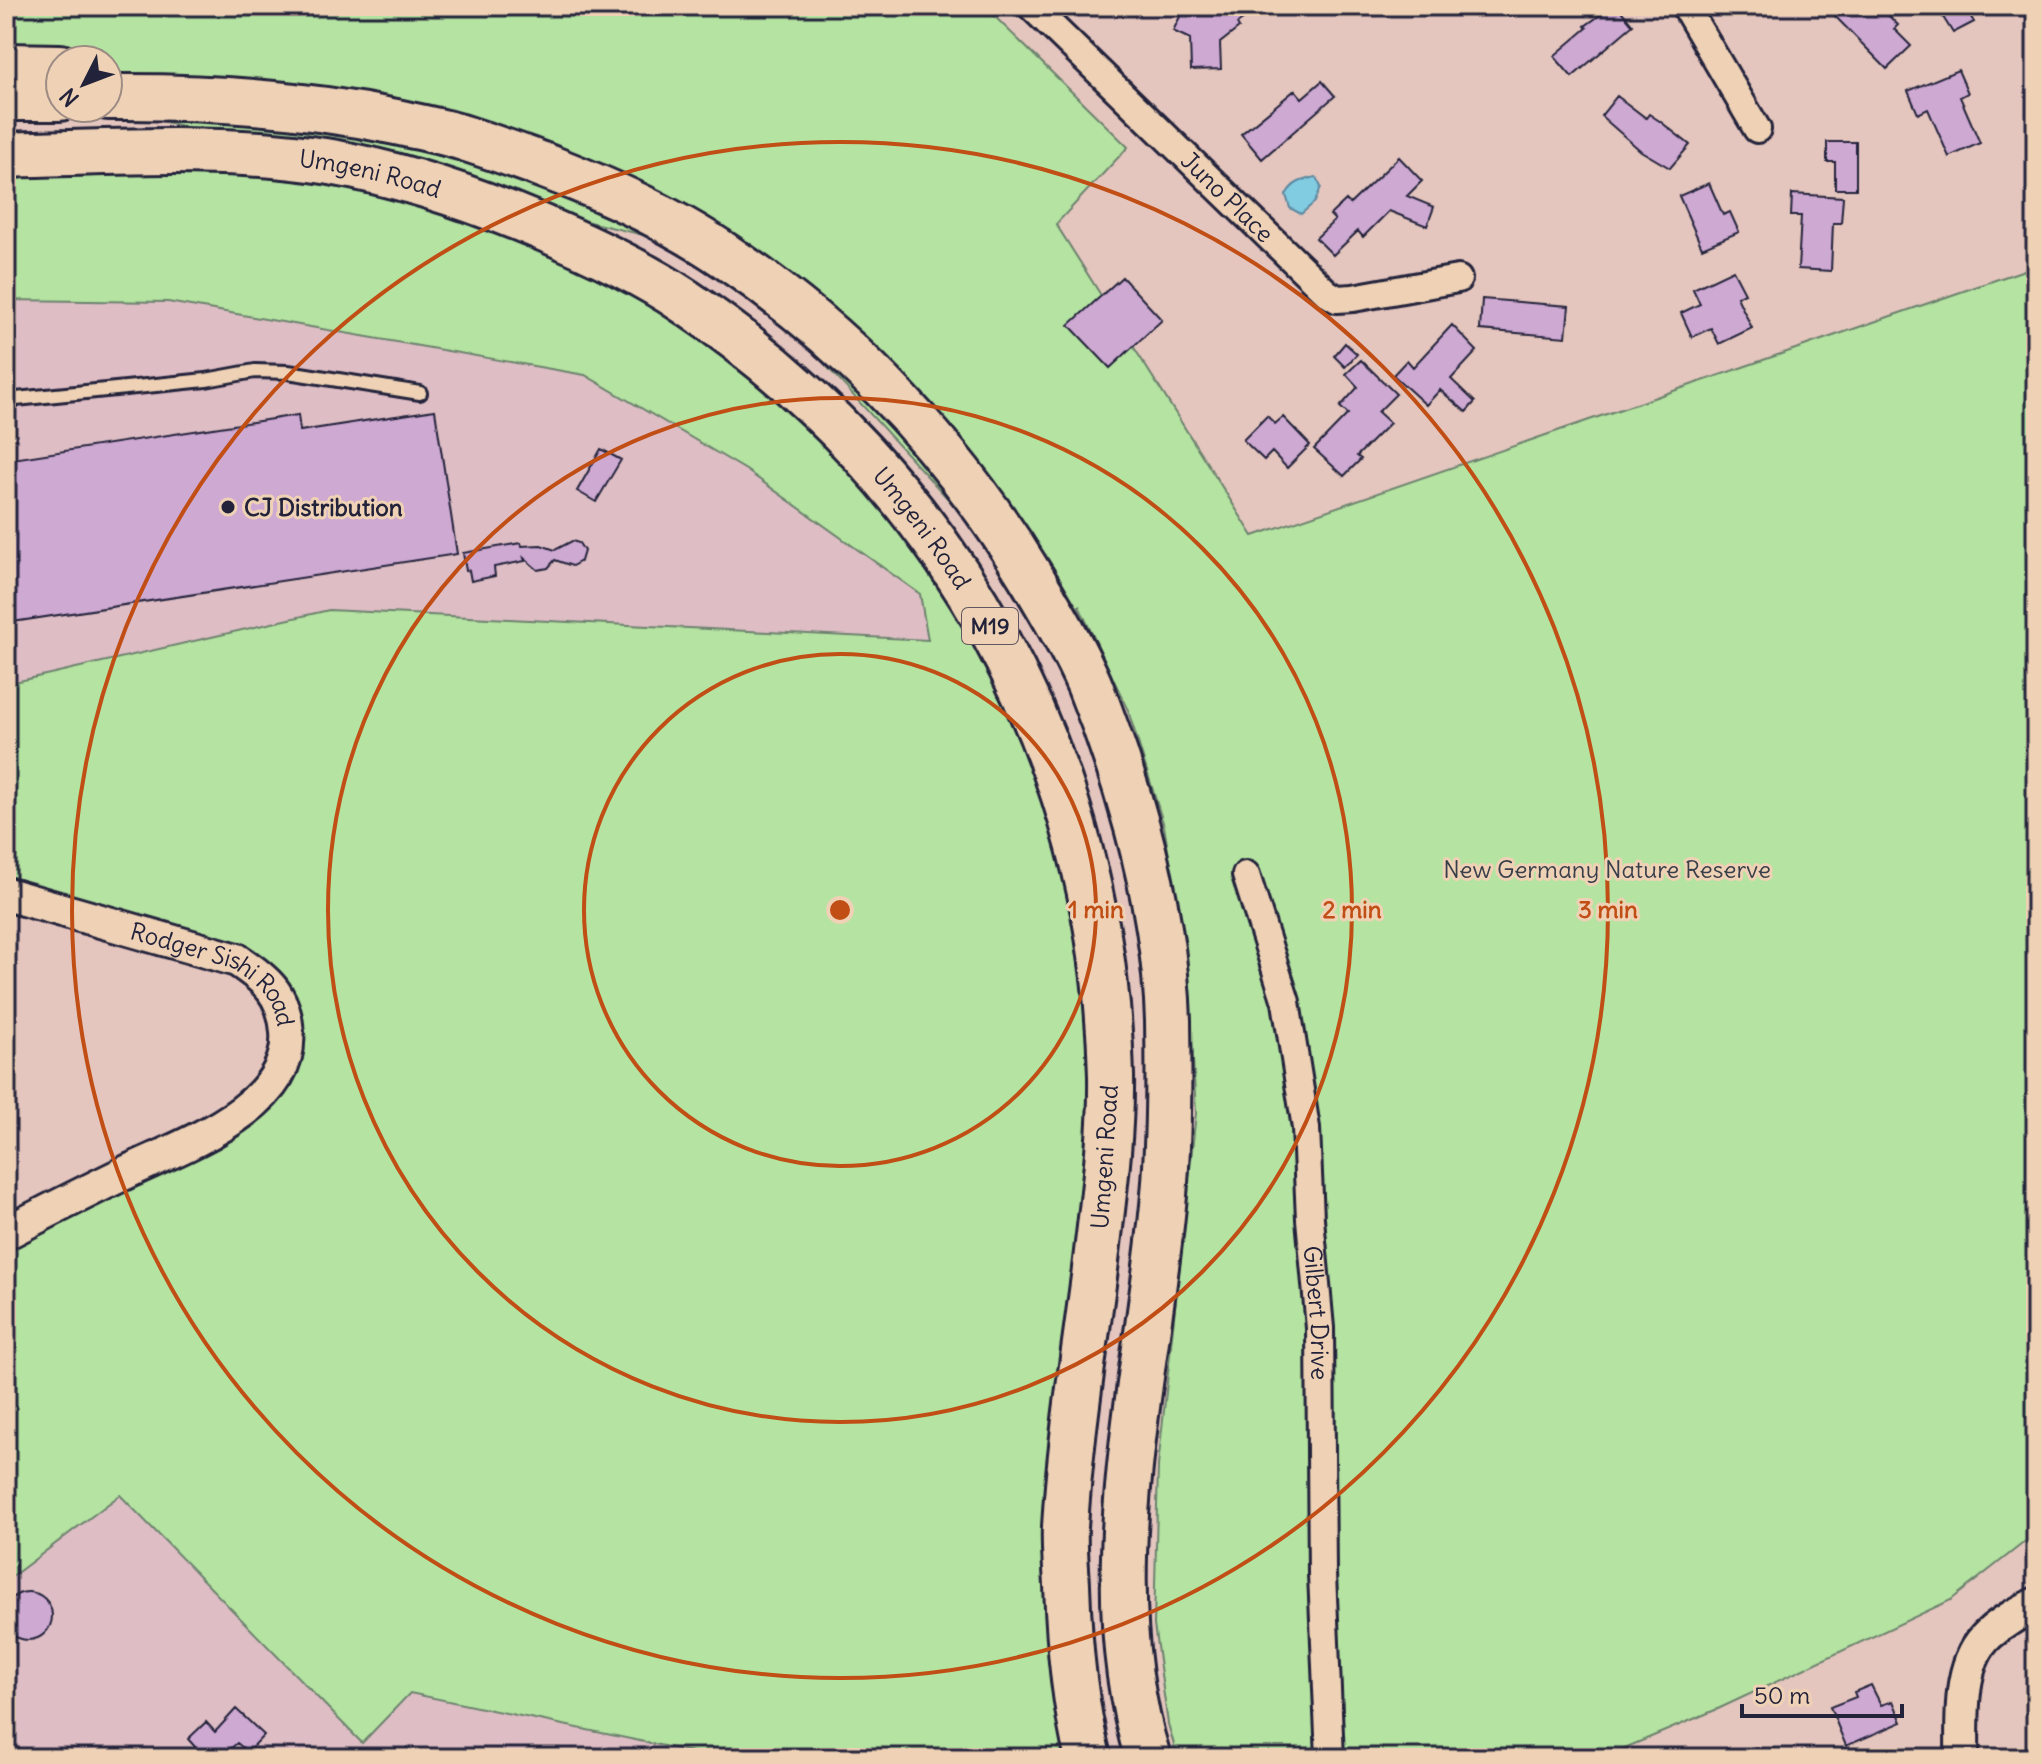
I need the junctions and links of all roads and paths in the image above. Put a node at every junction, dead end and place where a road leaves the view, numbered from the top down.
1 (1031, 6) edge
2 (1685, 6) edge
3 (6, 66) edge
4 (44, 67) edge
5 (124, 68) edge
6 (124, 97) edge
7 (6, 98) edge
8 (44, 98) edge
9 (1757, 129) dead end
10 (6, 155) edge
11 (331, 162) junction
12 (6, 172) edge
13 (724, 254) junction
14 (1458, 279) dead end
15 (420, 393) dead end
16 (6, 400) edge
17 (1246, 875) dead end
18 (6, 894) edge
19 (6, 1233) edge
20 (2036, 1604) edge
21 (1088, 1758) edge
22 (1148, 1758) edge
23 (1330, 1758) edge
24 (1962, 1758) edge

1 - 14 street, Juno Place
2 - 9 street
3 - 4 highway
5 - 13 highway
6 - 13 highway, M19
7 - 8 highway
10 - 11 highway, Umgeni Road / M19
11 - 12 highway
11 - 21 highway, Umgeni Road / M19
13 - 22 highway, M19
15 - 16 lane
17 - 23 street, Gilbert Drive
18 - 19 street, Rodger Sishi Road
20 - 24 street

